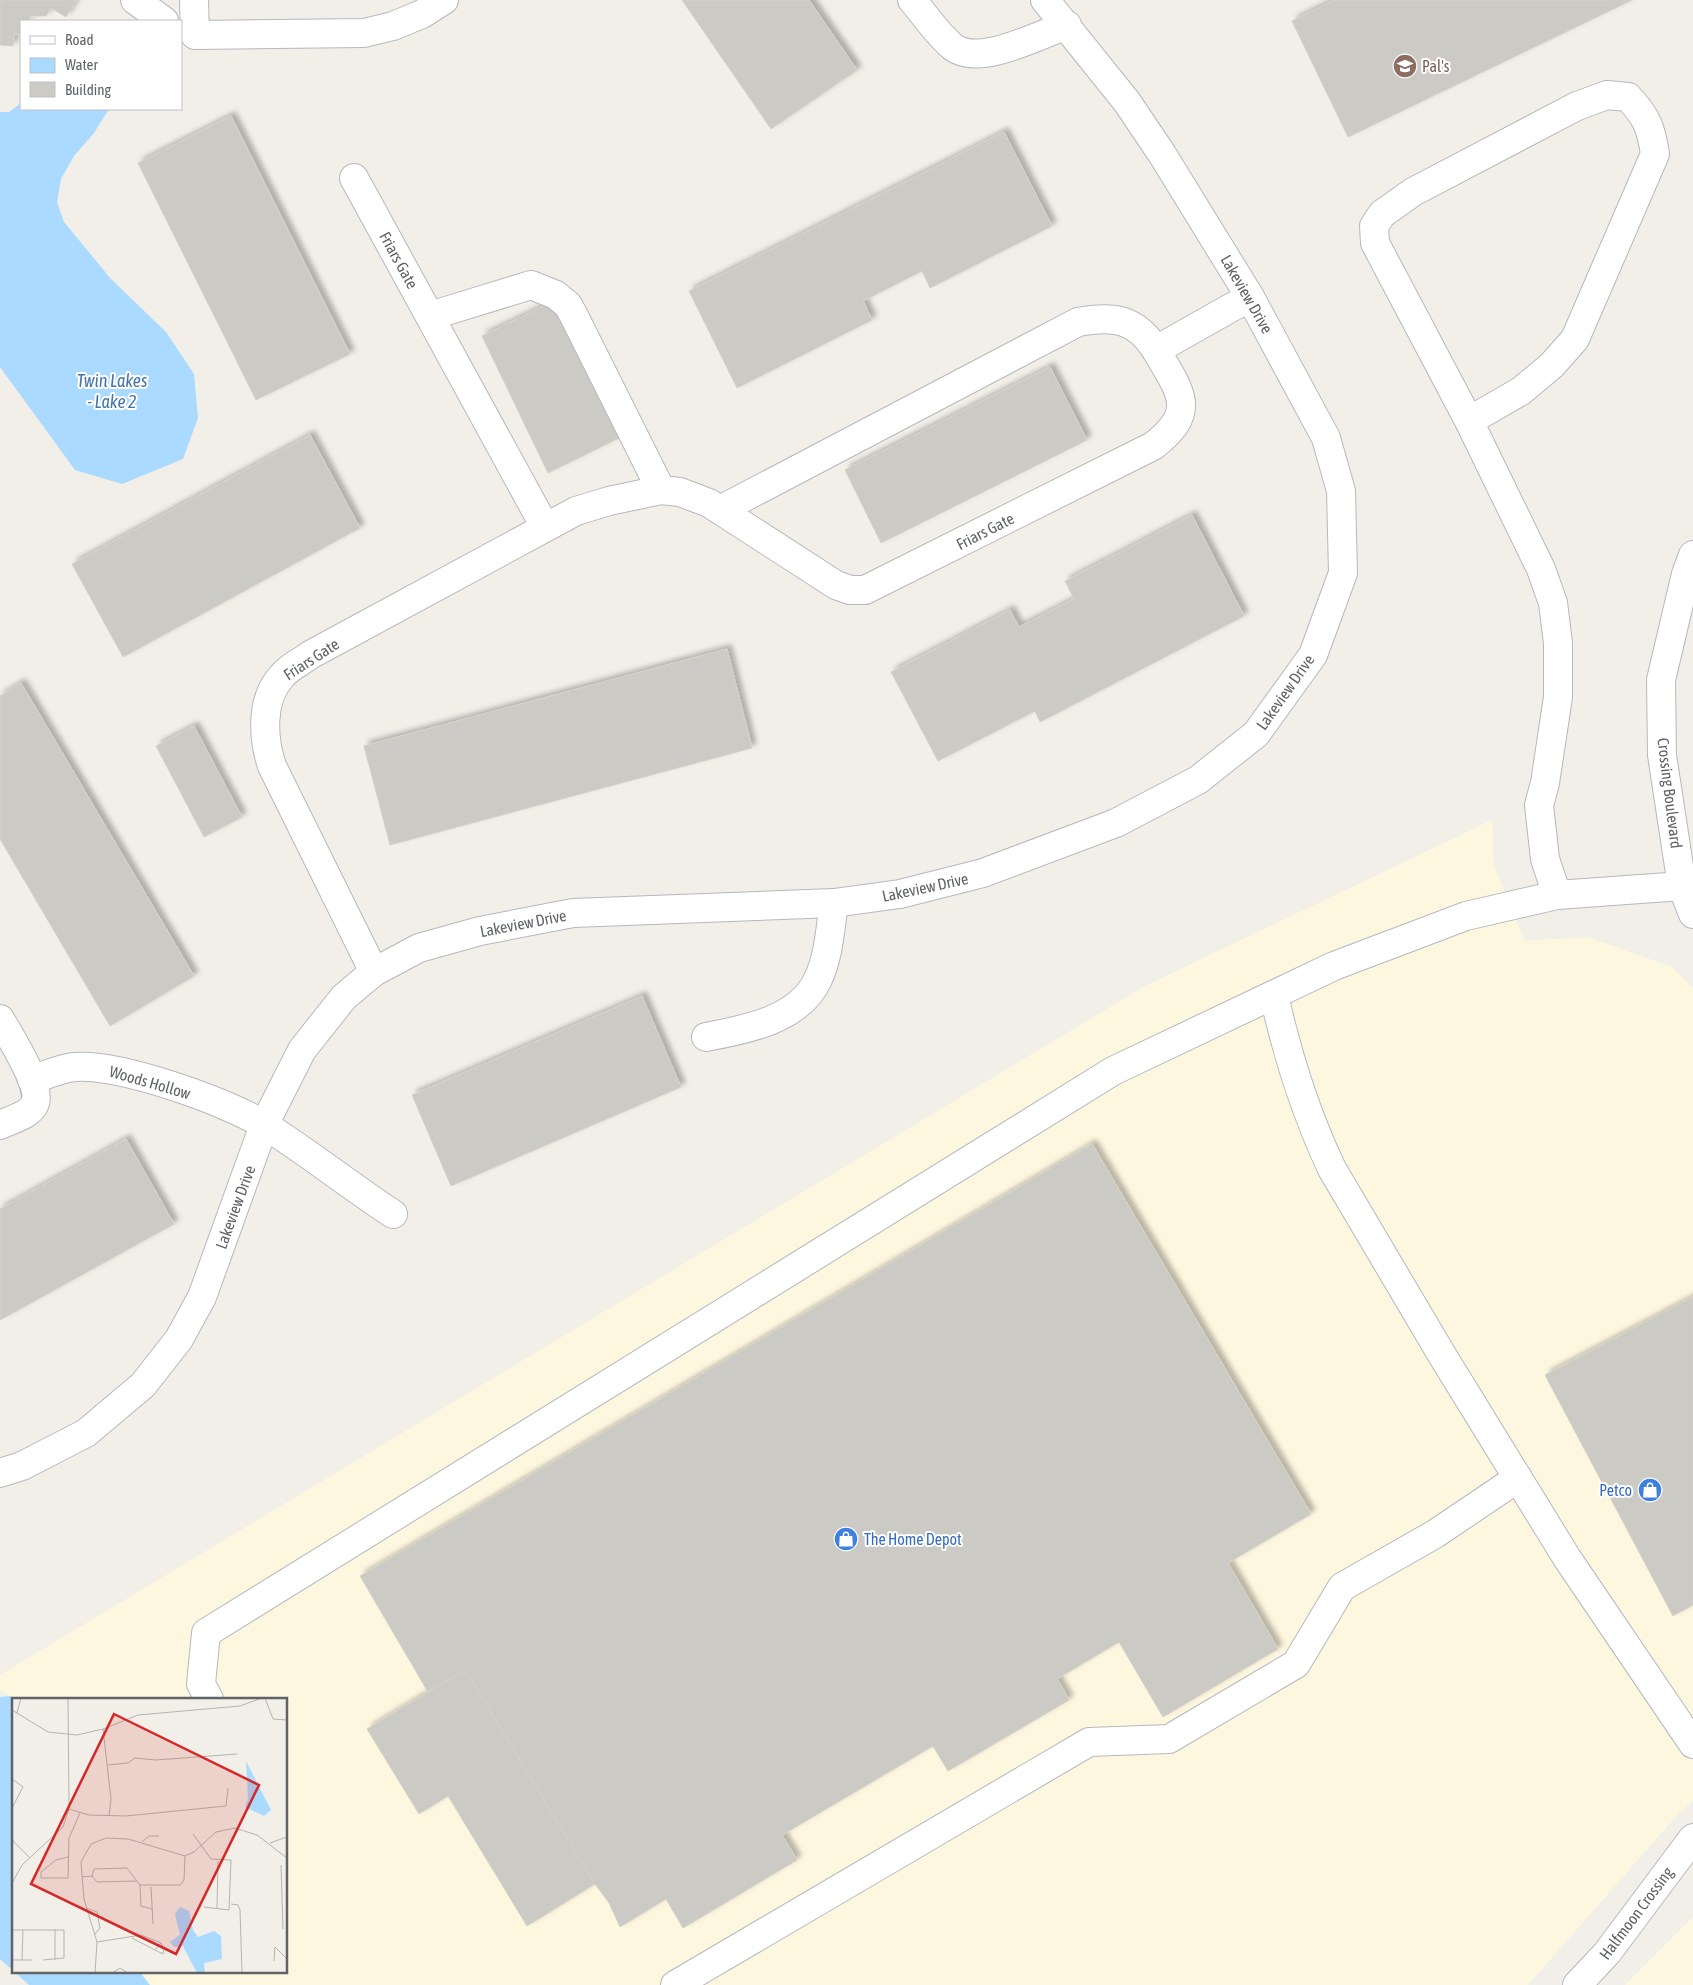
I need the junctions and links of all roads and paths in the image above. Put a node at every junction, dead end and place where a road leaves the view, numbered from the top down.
1 (135, 0) edge
2 (194, 0) edge
3 (444, 0) edge
4 (912, 0) edge
5 (1045, 0) edge
6 (163, 20) edge
7 (1067, 25) junction
8 (188, 32) edge
9 (354, 178) dead end
10 (1250, 297) junction
11 (430, 316) junction
12 (1156, 350) junction
13 (1469, 421) junction
14 (661, 490) junction
15 (720, 510) junction
16 (545, 527) junction
17 (1693, 555) edge
18 (1682, 886) junction
19 (1558, 895) junction
20 (834, 904) junction
21 (1693, 914) edge
22 (374, 972) junction
23 (1274, 994) junction
24 (0, 1019) edge
25 (706, 1037) dead end
26 (32, 1080) junction
27 (0, 1125) edge
28 (264, 1125) junction
29 (393, 1214) dead end
30 (0, 1473) edge
31 (1518, 1478) junction
32 (208, 1698) edge
33 (1693, 1744) edge
34 (1693, 1838) edge
35 (675, 1985) edge
36 (1577, 1985) edge

1 - 6 street
2 - 8 street
3 - 8 street
4 - 7 street
5 - 7 street, Lakeview Drive
7 - 10 street, Lakeview Drive
9 - 11 street, Friars Gate
10 - 12 street
10 - 20 street, Lakeview Drive
11 - 14 street
11 - 16 street, Friars Gate
12 - 15 street, Friars Gate
12 - 15 street, Friars Gate
13 - 13 street
13 - 19 street
14 - 15 street, Friars Gate
14 - 16 street, Friars Gate
16 - 22 street, Friars Gate
17 - 18 street, Crossing Boulevard
18 - 19 street
18 - 21 street, Crossing Boulevard
19 - 23 street
20 - 22 street, Lakeview Drive
20 - 25 street
22 - 28 street, Lakeview Drive
23 - 31 street
23 - 32 street
24 - 26 street
26 - 27 street
26 - 28 street, Woods Hollow
28 - 29 street, Woods Hollow
28 - 30 street, Lakeview Drive
31 - 33 street
31 - 35 street
34 - 36 street, Halfmoon Crossing

